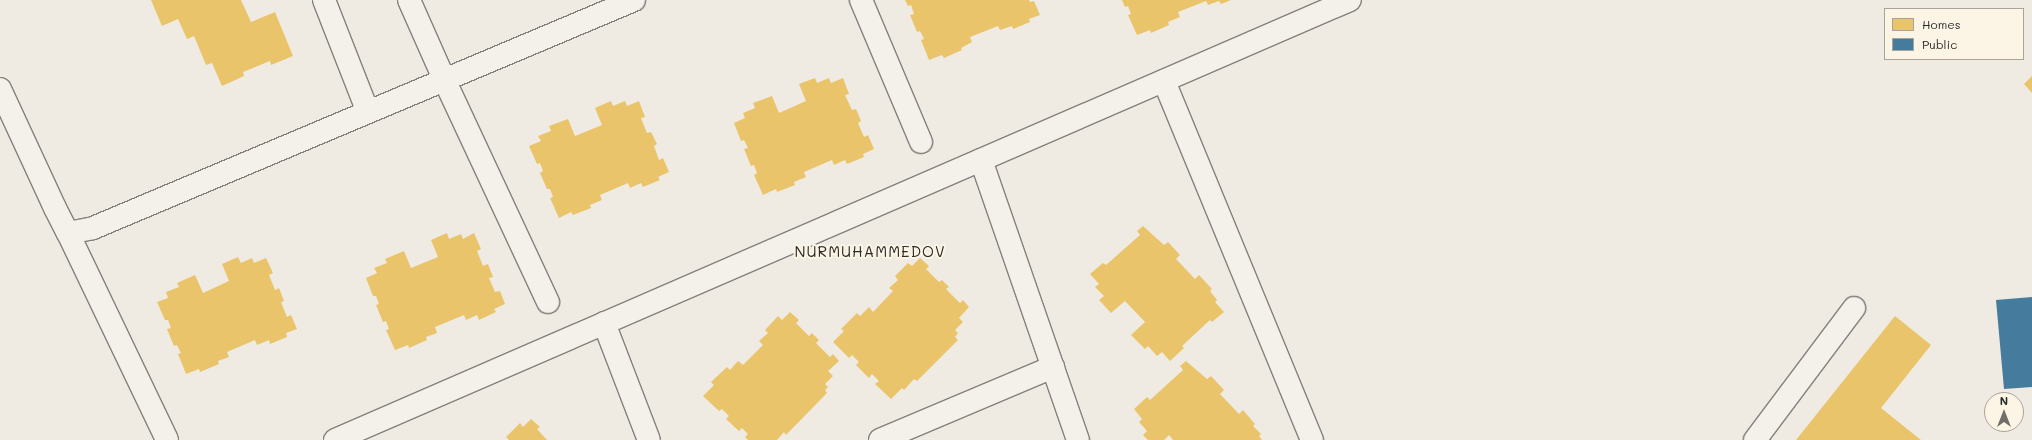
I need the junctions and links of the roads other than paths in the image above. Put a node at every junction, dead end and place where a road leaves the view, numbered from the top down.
1 (324, 0) edge
2 (409, 0) edge
3 (861, 0) edge
4 (1350, 0) edge
5 (623, 2) edge
6 (444, 79) junction
7 (1164, 81) junction
8 (0, 88) edge
9 (368, 112) junction
10 (921, 142) dead end
11 (981, 160) junction
12 (68, 233) junction
13 (548, 302) dead end
14 (1854, 308) dead end
15 (604, 323) junction
16 (1053, 367) junction
17 (167, 440) edge
18 (335, 440) edge
19 (649, 440) edge
20 (880, 440) edge
21 (1078, 440) edge
22 (1312, 440) edge
23 (1755, 440) edge

1 - 9 street
2 - 6 street
3 - 10 street
4 - 7 street
5 - 6 street
6 - 9 street
6 - 13 street
7 - 11 street
7 - 22 street
8 - 12 street
9 - 12 street
11 - 15 street
11 - 16 street
12 - 17 street
14 - 23 street
15 - 18 street
15 - 19 street
16 - 20 street
16 - 21 street

